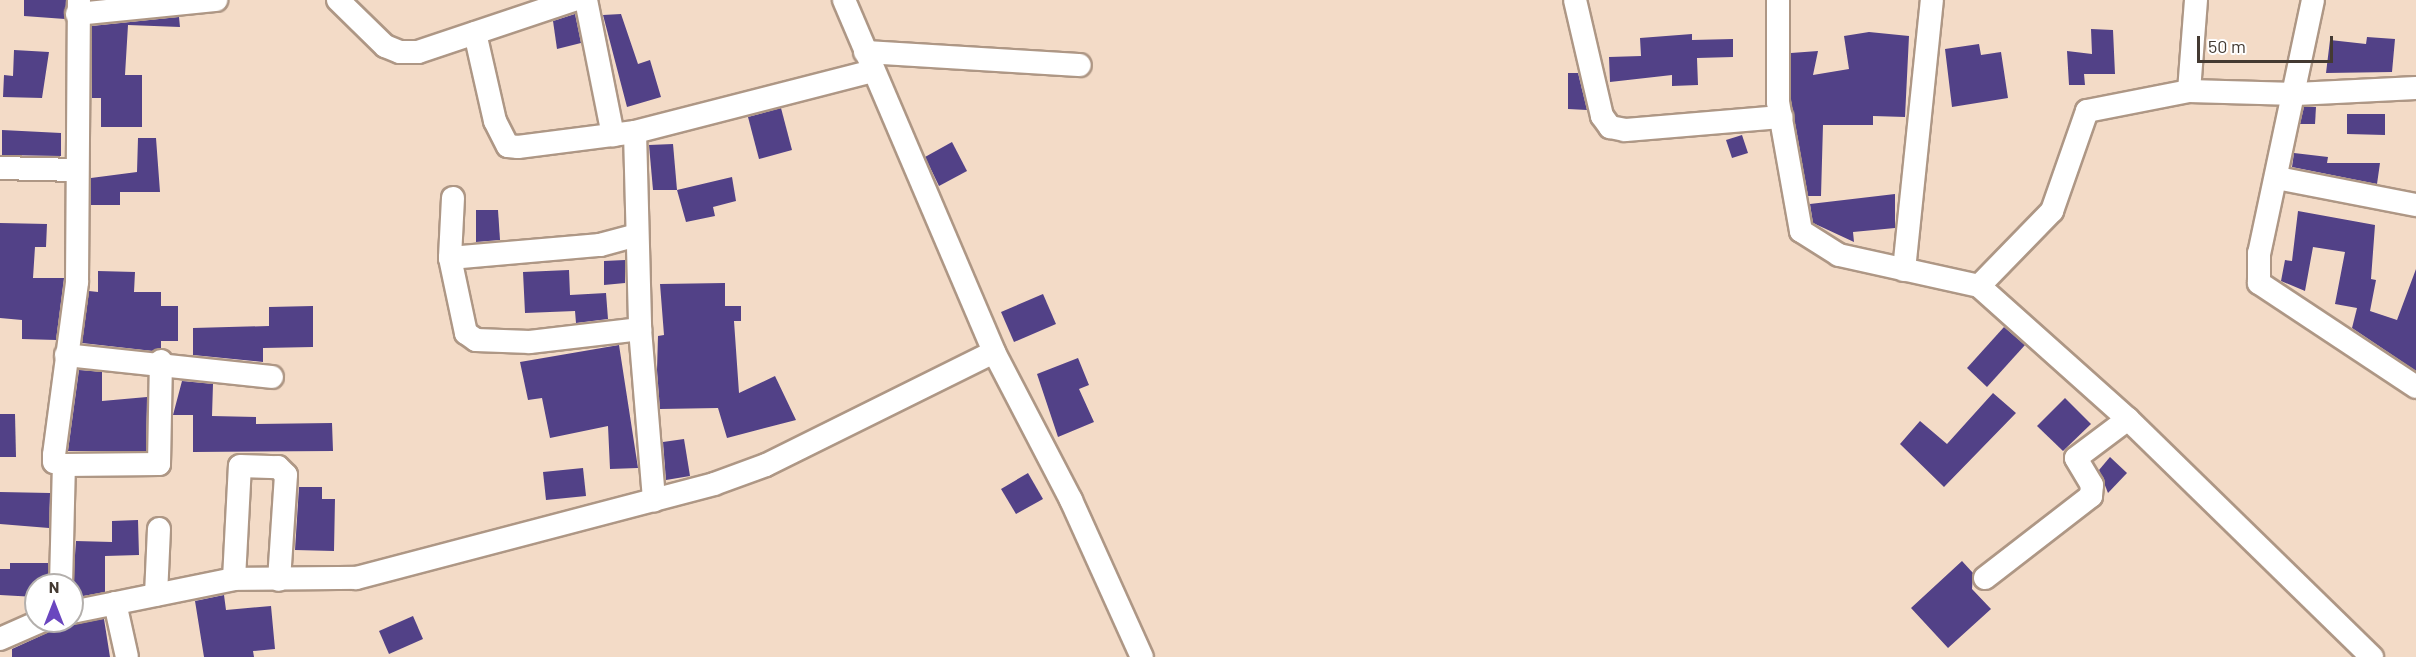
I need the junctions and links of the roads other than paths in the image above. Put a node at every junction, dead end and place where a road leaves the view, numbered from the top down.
1 (216, 0) edge
2 (338, 0) edge
3 (573, 0) edge
4 (586, 0) edge
5 (844, 0) edge
6 (1575, 0) edge
7 (1778, 0) edge
8 (1932, 0) edge
9 (2196, 0) edge
10 (2313, 0) edge
11 (78, 7) edge
12 (475, 33) junction
13 (868, 61) junction
14 (1080, 65) dead end
15 (2416, 88) edge
16 (2189, 91) junction
17 (2296, 94) junction
18 (1780, 117) junction
19 (624, 134) junction
20 (0, 168) edge
21 (74, 171) junction
22 (2277, 178) junction
23 (453, 198) dead end
24 (2416, 205) edge
25 (637, 235) junction
26 (450, 258) junction
27 (1905, 270) junction
28 (1979, 286) junction
29 (640, 329) junction
30 (994, 352) junction
31 (66, 355) junction
32 (161, 361) junction
33 (272, 377) dead end
34 (2416, 387) edge
35 (2128, 419) junction
36 (64, 465) junction
37 (654, 500) junction
38 (159, 529) dead end
39 (61, 573) edge
40 (1985, 578) dead end
41 (234, 579) junction
42 (279, 580) junction
43 (156, 595) junction
44 (115, 603) junction
45 (84, 609) edge
46 (24, 632) edge
47 (5, 644) edge
48 (127, 657) edge
49 (1142, 657) edge
50 (2372, 657) edge

1 - 11 street
2 - 12 street
3 - 12 street
4 - 19 street
5 - 13 street
6 - 18 street
7 - 18 street
8 - 27 street
9 - 16 street
10 - 17 street
11 - 21 street
12 - 19 street
13 - 14 street
13 - 19 street
13 - 30 street
15 - 17 street
16 - 17 street
16 - 28 street
17 - 22 street
18 - 27 street
19 - 25 street
20 - 21 street
21 - 31 street
22 - 24 street
22 - 34 street
23 - 26 street
25 - 26 street
25 - 29 street
26 - 29 street
27 - 28 street
28 - 35 street
29 - 37 street
30 - 37 street
30 - 49 street
31 - 32 street
31 - 36 street
32 - 33 street
32 - 36 street
35 - 40 street
35 - 50 street
36 - 39 street
37 - 42 street
38 - 43 street
41 - 42 street
41 - 42 street
41 - 43 street
43 - 44 street
44 - 45 street
44 - 48 street
46 - 47 street

